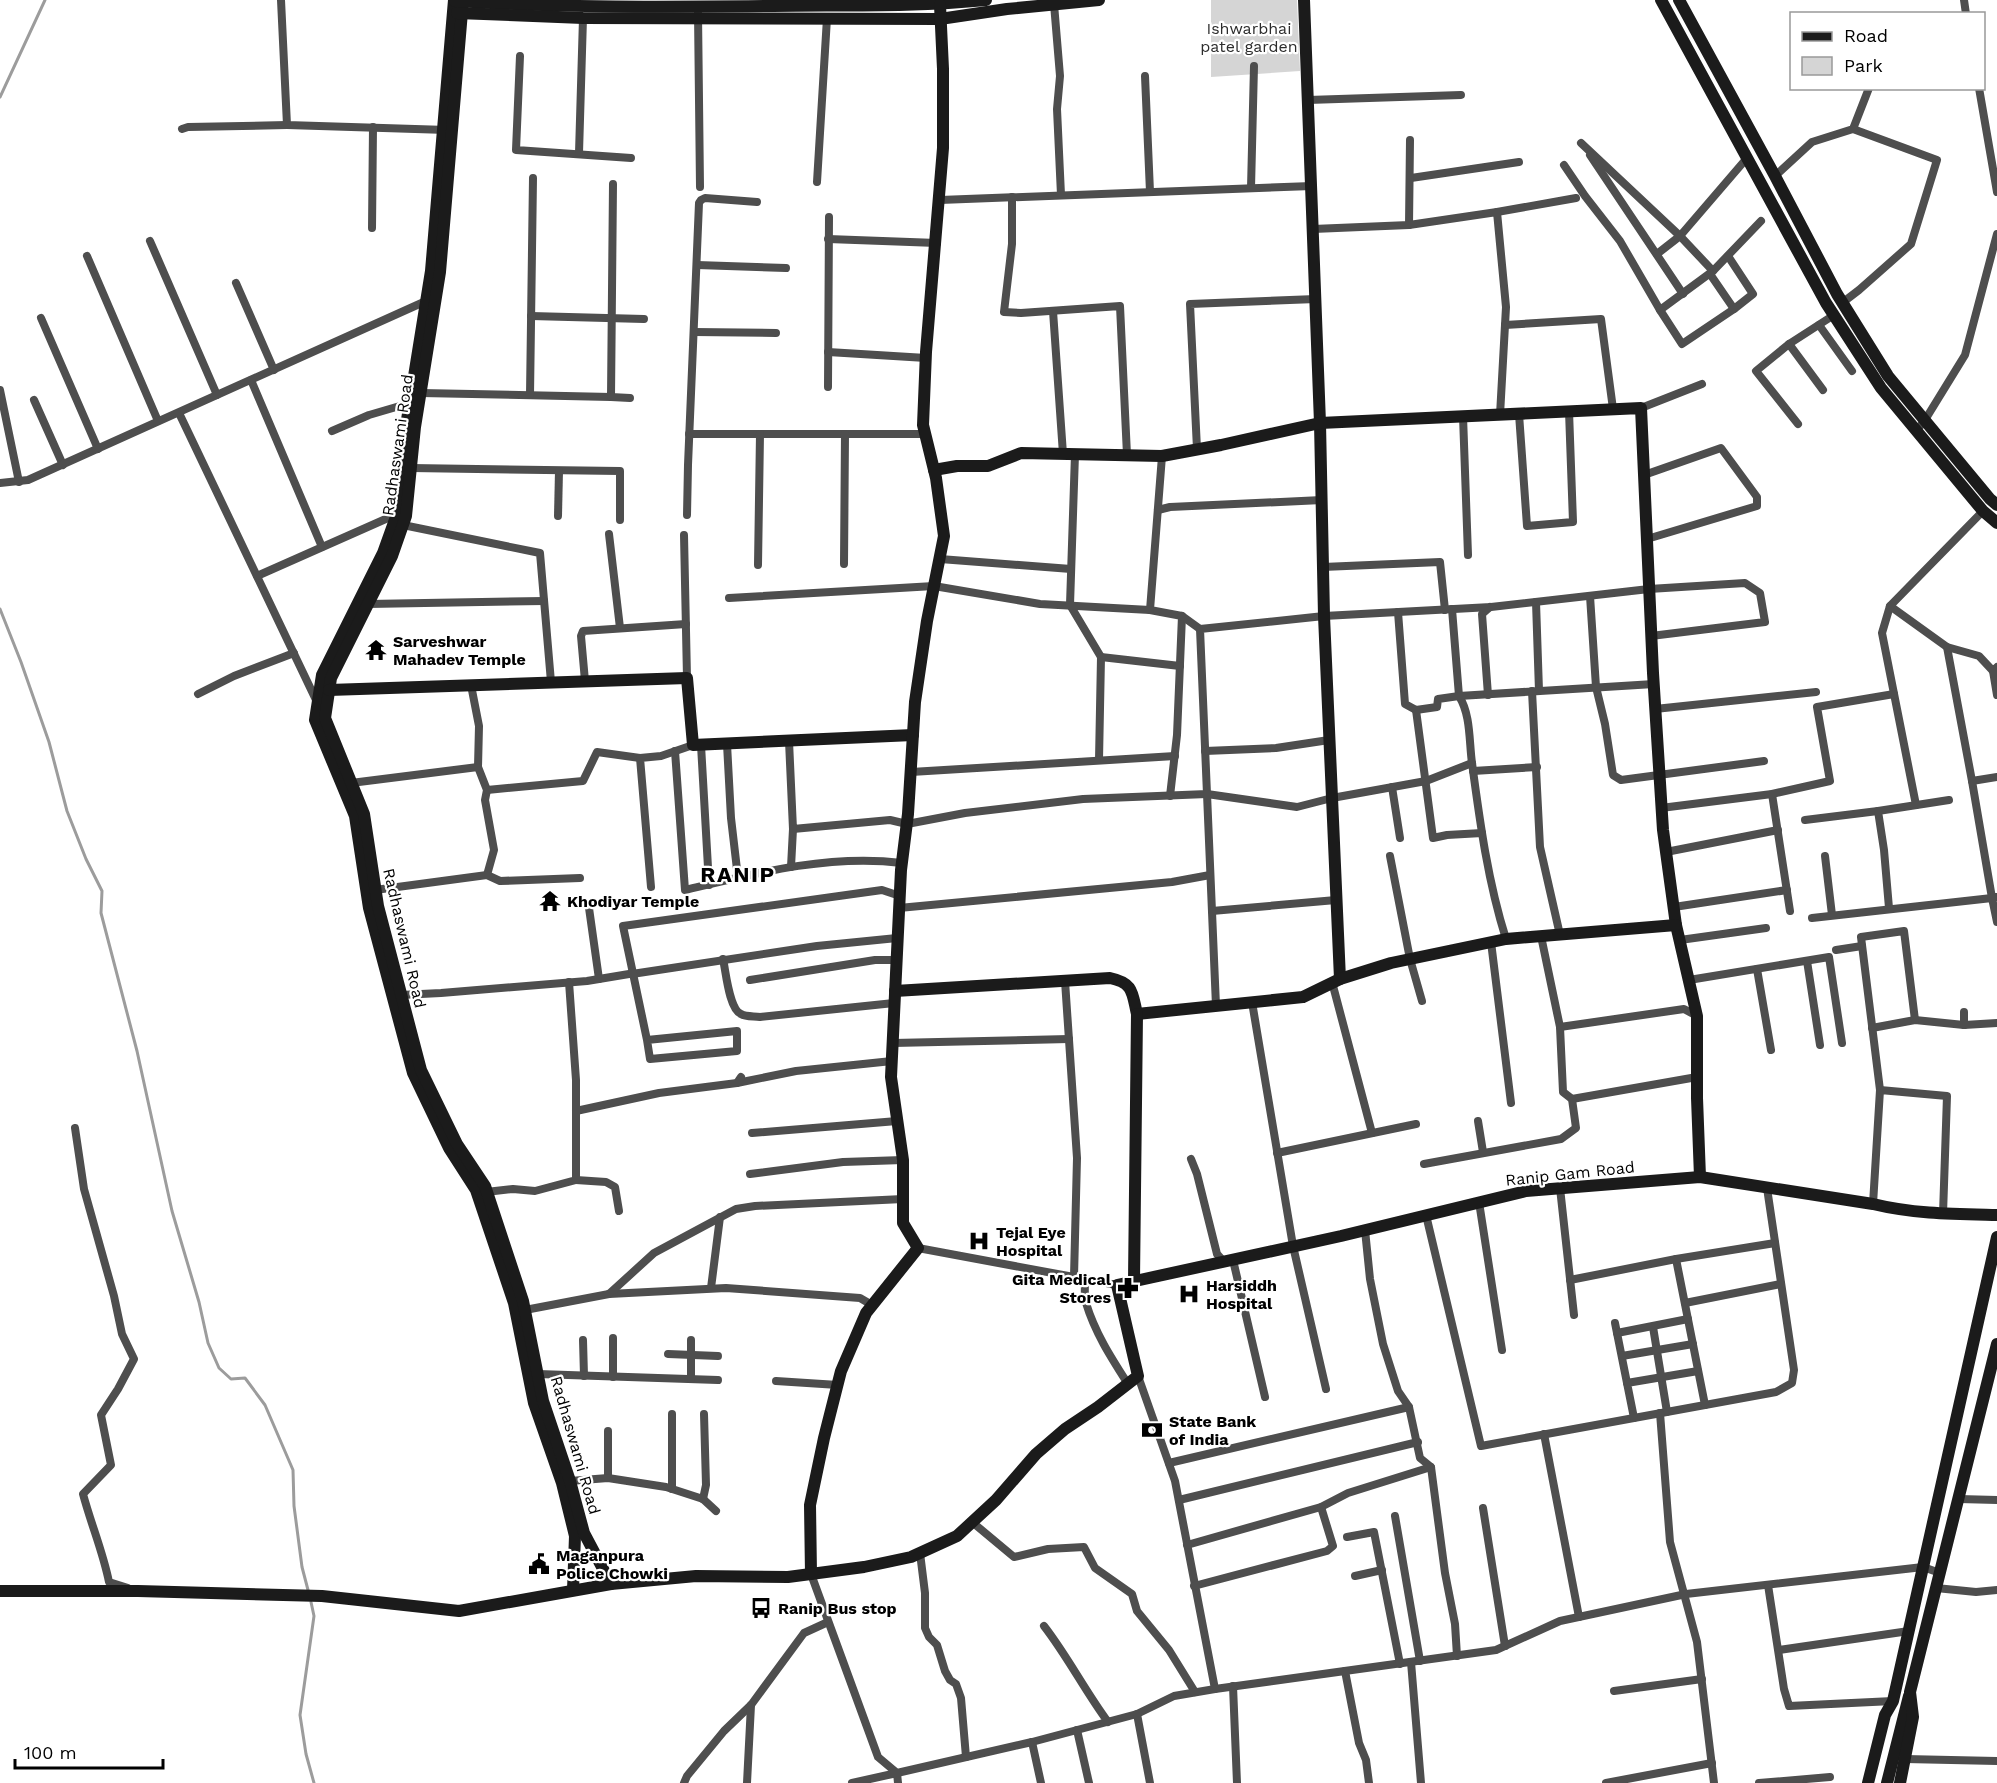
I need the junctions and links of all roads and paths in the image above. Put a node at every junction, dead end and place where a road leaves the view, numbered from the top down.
1 (281, 0) edge
2 (986, 0) edge
3 (1099, 0) edge
4 (1304, 0) edge
5 (1661, 0) edge
6 (1678, 0) edge
7 (940, 2) edge
8 (1054, 4) junction
9 (458, 5) edge
10 (698, 13) junction
11 (583, 18) junction
12 (827, 18) junction
13 (940, 19) junction
14 (520, 56) dead end
15 (1254, 66) dead end
16 (1145, 76) dead end
17 (1868, 90) edge
18 (1979, 90) edge
19 (1461, 95) dead end
20 (1308, 100) junction
21 (287, 124) junction
22 (373, 127) junction
23 (182, 129) dead end
24 (1853, 129) junction
25 (448, 130) junction
26 (1410, 140) dead end
27 (579, 153) junction
28 (631, 158) dead end
29 (1747, 158) junction
30 (1519, 162) dead end
31 (1564, 165) dead end
32 (1775, 176) junction
33 (533, 178) dead end
34 (1411, 178) junction
35 (817, 182) dead end
36 (613, 184) dead end
37 (1312, 186) junction
38 (700, 187) dead end
39 (1251, 188) junction
40 (1997, 190) edge
41 (1150, 192) junction
42 (1061, 195) junction
43 (1012, 197) junction
44 (1576, 198) dead end
45 (940, 200) junction
46 (757, 202) dead end
47 (1497, 212) junction
48 (828, 217) dead end
49 (1761, 221) dead end
50 (1409, 225) junction
51 (372, 228) dead end
52 (1313, 229) junction
53 (1680, 236) junction
54 (1997, 237) edge
55 (828, 239) junction
56 (150, 240) dead end
57 (937, 243) junction
58 (1657, 254) junction
59 (87, 256) dead end
60 (1728, 256) junction
61 (697, 265) junction
62 (786, 268) dead end
63 (1711, 273) junction
64 (236, 283) dead end
65 (1683, 294) junction
66 (1316, 299) junction
67 (426, 301) junction
68 (1842, 303) junction
69 (1734, 309) junction
70 (1660, 310) junction
71 (1053, 311) junction
72 (1834, 315) junction
73 (531, 316) junction
74 (41, 318) dead end
75 (612, 318) junction
76 (644, 319) dead end
77 (1505, 325) junction
78 (1819, 325) junction
79 (694, 332) junction
80 (776, 333) dead end
81 (1789, 344) junction
82 (828, 352) junction
83 (926, 358) junction
84 (274, 370) junction
85 (1852, 371) dead end
86 (250, 380) junction
87 (1702, 384) dead end
88 (828, 387) dead end
89 (0, 390) edge
90 (1823, 390) dead end
91 (421, 393) junction
92 (217, 395) junction
93 (531, 395) junction
94 (611, 397) junction
95 (630, 398) dead end
96 (34, 400) dead end
97 (410, 403) junction
98 (1641, 408) junction
99 (1613, 409) junction
100 (1569, 411) junction
101 (179, 413) junction
102 (1500, 414) junction
103 (1519, 414) junction
104 (1463, 416) junction
105 (158, 421) junction
106 (1320, 423) junction
107 (1798, 424) dead end
108 (1921, 425) junction
109 (332, 432) dead end
110 (689, 434) junction
111 (760, 434) junction
112 (845, 434) junction
113 (925, 434) junction
114 (98, 449) junction
115 (1197, 450) junction
116 (1069, 454) junction
117 (1128, 455) junction
118 (1162, 456) junction
119 (63, 465) junction
120 (411, 468) junction
121 (934, 470) junction
122 (559, 471) junction
123 (1644, 475) junction
124 (19, 482) junction
125 (0, 483) edge
126 (1322, 500) junction
127 (1997, 505) edge
128 (1158, 510) junction
129 (1983, 511) junction
130 (687, 515) dead end
131 (558, 516) dead end
132 (400, 519) junction
133 (620, 520) dead end
134 (1997, 523) edge
135 (609, 534) dead end
136 (684, 536) dead end
137 (1647, 539) junction
138 (322, 547) junction
139 (1468, 555) dead end
140 (940, 559) junction
141 (844, 564) dead end
142 (758, 565) dead end
143 (1323, 567) junction
144 (1071, 568) junction
145 (257, 576) junction
146 (934, 586) junction
147 (1649, 589) junction
148 (1590, 596) junction
149 (729, 598) dead end
150 (544, 601) junction
151 (1536, 602) junction
152 (368, 604) junction
153 (1070, 605) junction
154 (1890, 606) junction
155 (1491, 607) junction
156 (1449, 609) junction
157 (1150, 610) junction
158 (1398, 612) junction
159 (1182, 616) junction
160 (1324, 616) junction
161 (686, 624) junction
162 (620, 628) junction
163 (1200, 628) junction
164 (1651, 636) junction
165 (1947, 647) junction
166 (294, 654) junction
167 (1101, 657) junction
168 (1180, 666) junction
169 (1996, 671) edge
170 (687, 678) junction
171 (585, 681) junction
172 (551, 682) junction
173 (1654, 684) junction
174 (471, 685) junction
175 (1596, 687) junction
176 (329, 690) junction
177 (1535, 691) junction
178 (1816, 692) dead end
179 (198, 693) dead end
180 (1488, 694) junction
181 (1894, 694) junction
182 (1997, 695) edge
183 (1459, 696) junction
184 (318, 703) junction
185 (1655, 709) junction
186 (1416, 710) junction
187 (913, 735) junction
188 (1329, 740) junction
189 (789, 741) junction
190 (727, 744) junction
191 (697, 745) junction
192 (675, 751) junction
193 (1205, 751) junction
194 (1174, 756) junction
195 (640, 758) junction
196 (1099, 760) junction
197 (1764, 761) dead end
198 (478, 767) junction
199 (1473, 767) junction
200 (1537, 767) junction
201 (911, 772) junction
202 (1659, 775) junction
203 (1997, 777) edge
204 (1426, 781) junction
205 (1972, 781) junction
206 (351, 783) junction
207 (1392, 787) junction
208 (487, 790) junction
209 (1207, 794) junction
210 (1772, 794) junction
211 (1170, 796) junction
212 (1332, 798) junction
213 (1949, 800) dead end
214 (1916, 805) junction
215 (1661, 808) junction
216 (1878, 811) junction
217 (1805, 820) dead end
218 (907, 824) junction
219 (793, 829) junction
220 (1778, 830) junction
221 (1482, 833) junction
222 (1400, 838) dead end
223 (1666, 852) junction
224 (1390, 856) dead end
225 (1825, 856) dead end
226 (902, 863) junction
227 (791, 867) junction
228 (487, 875) junction
229 (1210, 875) junction
230 (580, 878) dead end
231 (738, 878) junction
232 (709, 885) junction
233 (651, 887) dead end
234 (375, 890) junction
235 (1787, 890) junction
236 (1994, 897) edge
237 (1336, 900) junction
238 (899, 902) junction
239 (1674, 907) junction
240 (589, 908) dead end
241 (1889, 908) junction
242 (1212, 911) junction
243 (1790, 911) dead end
244 (1832, 915) junction
245 (1812, 918) dead end
246 (1997, 922) edge
247 (1676, 925) junction
248 (1766, 928) dead end
249 (1560, 935) junction
250 (1541, 936) junction
251 (897, 938) junction
252 (1506, 939) junction
253 (1680, 940) junction
254 (1491, 942) junction
255 (1862, 946) junction
256 (1836, 950) dead end
257 (723, 959) junction
258 (1410, 959) junction
259 (896, 960) junction
260 (1807, 961) junction
261 (1758, 969) junction
262 (630, 974) junction
263 (599, 979) junction
264 (750, 980) dead end
265 (1336, 980) junction
266 (1689, 980) junction
267 (1065, 981) junction
268 (569, 982) junction
269 (401, 995) junction
270 (894, 997) junction
271 (1422, 1001) dead end
272 (1252, 1002) junction
273 (1216, 1006) junction
274 (1964, 1012) dead end
275 (1137, 1014) junction
276 (1696, 1016) junction
277 (1915, 1020) junction
278 (1997, 1023) edge
279 (1965, 1025) junction
280 (1560, 1027) junction
281 (1872, 1028) junction
282 (1069, 1039) junction
283 (647, 1040) junction
284 (893, 1043) junction
285 (1842, 1043) dead end
286 (1820, 1045) dead end
287 (1772, 1050) dead end
288 (892, 1061) junction
289 (1697, 1077) junction
290 (1880, 1090) junction
291 (1572, 1099) junction
292 (1511, 1103) dead end
293 (576, 1110) junction
294 (897, 1121) junction
295 (1478, 1121) dead end
296 (1416, 1124) dead end
297 (75, 1128) dead end
298 (752, 1133) dead end
299 (1372, 1133) junction
300 (1483, 1152) junction
301 (1277, 1153) junction
302 (1191, 1159) dead end
303 (903, 1160) junction
304 (1424, 1164) dead end
305 (750, 1174) dead end
306 (1700, 1177) junction
307 (576, 1180) junction
308 (1560, 1188) junction
309 (1767, 1188) junction
310 (486, 1192) junction
311 (903, 1199) junction
312 (1479, 1202) junction
313 (1873, 1204) junction
314 (619, 1210) dead end
315 (1943, 1214) junction
316 (1426, 1215) junction
317 (1997, 1215) edge
318 (720, 1217) junction
319 (1365, 1230) junction
320 (1997, 1238) edge
321 (1775, 1243) junction
322 (1293, 1246) junction
323 (918, 1248) junction
324 (1676, 1259) junction
325 (1228, 1261) junction
326 (1074, 1277) junction
327 (1085, 1279) junction
328 (1570, 1280) junction
329 (1134, 1281) junction
330 (1781, 1284) junction
331 (1117, 1285) junction
332 (711, 1288) junction
333 (609, 1294) junction
334 (1685, 1303) junction
335 (872, 1305) junction
336 (525, 1310) junction
337 (1574, 1315) dead end
338 (1688, 1319) junction
339 (1653, 1327) junction
340 (613, 1338) dead end
341 (583, 1340) dead end
342 (691, 1340) dead end
343 (1693, 1344) junction
344 (1997, 1344) edge
345 (1502, 1350) dead end
346 (1657, 1351) junction
347 (668, 1354) dead end
348 (691, 1355) junction
349 (718, 1356) dead end
350 (1622, 1356) junction
351 (1698, 1371) junction
352 (538, 1374) junction
353 (584, 1376) junction
354 (613, 1377) junction
355 (1662, 1378) junction
356 (691, 1379) junction
357 (718, 1380) dead end
358 (1133, 1380) junction
359 (776, 1381) dead end
360 (1626, 1383) junction
361 (838, 1385) junction
362 (1326, 1389) dead end
363 (1265, 1397) dead end
364 (1705, 1405) junction
365 (1409, 1407) junction
366 (1664, 1413) junction
367 (672, 1414) dead end
368 (704, 1414) dead end
369 (1634, 1418) junction
370 (609, 1431) dead end
371 (1544, 1434) junction
372 (1418, 1442) junction
373 (1169, 1463) junction
374 (1431, 1467) junction
375 (608, 1478) junction
376 (570, 1481) junction
377 (672, 1489) junction
378 (703, 1499) junction
379 (1179, 1500) junction
380 (1959, 1500) junction
381 (1997, 1500) edge
382 (1321, 1507) junction
383 (1484, 1508) dead end
384 (716, 1512) dead end
385 (1395, 1516) dead end
386 (972, 1522) junction
387 (1347, 1537) dead end
388 (1187, 1545) junction
389 (920, 1553) junction
390 (1923, 1567) junction
391 (1382, 1570) junction
392 (1940, 1572) junction
393 (811, 1574) junction
394 (1355, 1576) dead end
395 (611, 1584) junction
396 (1768, 1585) junction
397 (1194, 1586) junction
398 (1936, 1588) junction
399 (573, 1590) junction
400 (1997, 1590) edge
401 (0, 1591) edge
402 (138, 1591) junction
403 (1686, 1594) junction
404 (1579, 1617) junction
405 (828, 1623) junction
406 (1044, 1626) dead end
407 (1909, 1631) junction
408 (1505, 1646) junction
409 (1779, 1650) junction
410 (1457, 1656) junction
411 (1415, 1661) junction
412 (1400, 1664) junction
413 (1345, 1671) junction
414 (1702, 1679) junction
415 (1233, 1686) junction
416 (1215, 1689) junction
417 (1614, 1691) dead end
418 (1195, 1692) junction
419 (1910, 1692) junction
420 (1893, 1701) junction
421 (751, 1705) junction
422 (1137, 1714) junction
423 (1895, 1721) junction
424 (1108, 1722) junction
425 (1077, 1730) junction
426 (1032, 1742) junction
427 (966, 1757) junction
428 (1905, 1760) junction
429 (1997, 1761) edge
430 (1712, 1763) junction
431 (897, 1773) junction
432 (1830, 1777) dead end
433 (684, 1783) edge
434 (747, 1783) edge
435 (852, 1783) edge
436 (898, 1783) edge
437 (1041, 1783) edge
438 (1089, 1783) edge
439 (1150, 1783) edge
440 (1237, 1783) edge
441 (1369, 1783) edge
442 (1421, 1783) edge
443 (1606, 1783) edge
444 (1714, 1783) edge
445 (1759, 1783) edge
446 (1868, 1783) edge
447 (1874, 1783) edge
448 (1887, 1783) edge
449 (1900, 1783) edge

1 - 21 street
2 - 7 street
3 - 8 street
4 - 20 street
5 - 29 street
6 - 32 street
7 - 10 street
7 - 13 street
8 - 13 street
8 - 42 street
9 - 10 street
9 - 11 street
9 - 25 street, Radhaswami Road
10 - 11 street
10 - 12 street
10 - 38 street
11 - 27 street
12 - 13 street
12 - 35 street
13 - 45 street
14 - 27 street
15 - 39 street
16 - 41 street
17 - 24 street
18 - 40 street
19 - 20 street
20 - 37 street
21 - 22 street
21 - 23 street
22 - 25 street
22 - 51 street
24 - 32 street
24 - 68 street
25 - 67 street, Radhaswami Road
25 - 91 street, Radhaswami Road
26 - 34 street
27 - 28 street
29 - 53 street
29 - 72 street
30 - 34 street
31 - 70 street
32 - 68 street
33 - 73 street
34 - 50 street
36 - 75 street
37 - 39 street
37 - 52 street
39 - 41 street
41 - 42 street
42 - 43 street
43 - 45 street
43 - 71 street
44 - 47 street
45 - 57 street
46 - 61 street
47 - 50 street
47 - 77 street
48 - 55 street
49 - 60 street
50 - 52 street
52 - 66 street
53 - 58 street
53 - 58 street
53 - 63 street
54 - 108 street
55 - 57 street
55 - 82 street
56 - 92 street
57 - 83 street
58 - 65 street
59 - 105 street
60 - 63 street
60 - 69 street
61 - 62 street
61 - 79 street
63 - 65 street
63 - 69 street
64 - 84 street
65 - 70 street
66 - 106 street
66 - 115 street
67 - 84 street
67 - 97 street, Radhaswami Road
68 - 108 street
69 - 70 street
71 - 116 street
71 - 117 street
72 - 78 street
72 - 108 street
73 - 75 street
73 - 93 street
74 - 114 street
75 - 76 street
75 - 94 street
77 - 99 street
77 - 102 street
78 - 81 street
78 - 85 street
79 - 80 street
79 - 110 street
81 - 90 street
81 - 107 street
82 - 83 street
82 - 88 street
83 - 113 street
84 - 86 street
86 - 92 street
86 - 138 street
87 - 98 street
89 - 124 street
91 - 93 street
91 - 120 street, Radhaswami Road
92 - 101 street
93 - 94 street
94 - 95 street
96 - 119 street
97 - 109 street
97 - 132 street, Radhaswami Road
98 - 99 street
98 - 123 street
99 - 100 street
100 - 103 street
100 - 103 street
101 - 105 street
101 - 145 street
102 - 103 street
102 - 104 street
104 - 106 street
104 - 139 street
105 - 114 street
106 - 115 street
106 - 126 street
108 - 127 street
108 - 129 street
110 - 111 street
110 - 130 street
111 - 112 street
111 - 142 street
112 - 113 street
112 - 141 street
113 - 121 street
114 - 119 street
115 - 118 street
116 - 117 street
116 - 121 street
116 - 144 street
117 - 118 street
118 - 128 street
119 - 124 street
120 - 122 street
120 - 132 street, Radhaswami Road
121 - 140 street
122 - 131 street
122 - 133 street
123 - 137 street
123 - 137 street
124 - 125 street
126 - 128 street
126 - 143 street
128 - 157 street
129 - 134 street
129 - 154 street
132 - 138 street
132 - 150 street
132 - 152 street, Radhaswami Road
132 - 184 street, Radhaswami Road
135 - 162 street
136 - 161 street
137 - 147 street
138 - 145 street
140 - 144 street
140 - 146 street
143 - 156 street
143 - 160 street
144 - 153 street
145 - 166 street
146 - 149 street
146 - 153 street
146 - 187 street
147 - 148 street
147 - 164 street
147 - 164 street
148 - 151 street
148 - 175 street
150 - 152 street
150 - 172 street
151 - 155 street
151 - 177 street
152 - 176 street, Radhaswami Road
153 - 157 street
153 - 167 street
154 - 165 street
154 - 181 street
155 - 156 street
155 - 180 street
156 - 158 street
156 - 183 street
157 - 159 street
158 - 160 street
158 - 186 street
159 - 163 street
159 - 168 street
160 - 163 street
160 - 188 street
161 - 162 street
161 - 170 street
162 - 171 street
163 - 193 street
164 - 173 street
165 - 169 street
165 - 205 street
166 - 179 street
166 - 184 street
167 - 168 street
167 - 196 street
168 - 194 street
169 - 182 street
170 - 171 street
170 - 191 street
171 - 172 street
172 - 174 street
173 - 175 street
173 - 185 street
174 - 176 street
174 - 198 street
175 - 177 street
175 - 202 street
176 - 206 street, Radhaswami Road
177 - 180 street
177 - 200 street
178 - 185 street
180 - 183 street
181 - 210 street
181 - 214 street
183 - 186 street
183 - 199 street
184 - 399 street, Radhaswami Road
185 - 202 street
186 - 204 street
187 - 189 street
187 - 201 street
188 - 193 street
188 - 212 street
189 - 190 street
189 - 219 street
190 - 191 street
190 - 231 street
191 - 192 street
191 - 232 street
192 - 195 street
192 - 232 street
193 - 209 street
194 - 196 street
194 - 211 street
195 - 208 street
195 - 233 street
196 - 201 street
197 - 202 street
198 - 206 street
198 - 208 street
199 - 200 street
199 - 204 street
199 - 221 street
200 - 249 street
201 - 218 street
202 - 215 street
203 - 205 street
204 - 207 street
204 - 221 street
205 - 236 street
206 - 234 street, Radhaswami Road
207 - 212 street
207 - 222 street
208 - 228 street
209 - 211 street
209 - 212 street
209 - 229 street
210 - 215 street
210 - 220 street
211 - 218 street
212 - 237 street
213 - 214 street
214 - 216 street
215 - 223 street
216 - 217 street
216 - 241 street
218 - 219 street
218 - 226 street
219 - 227 street
220 - 223 street
220 - 235 street
221 - 252 street
223 - 239 street
224 - 258 street
225 - 244 street
226 - 227 street
226 - 238 street
227 - 231 street
228 - 230 street
228 - 234 street
229 - 238 street
229 - 242 street
231 - 232 street
234 - 269 street, Radhaswami Road
235 - 239 street
235 - 243 street
236 - 241 street
236 - 246 street
237 - 242 street
237 - 265 street
238 - 251 street
238 - 262 street
239 - 247 street
240 - 263 street
241 - 244 street
242 - 273 street
244 - 245 street
247 - 249 street
247 - 253 street
248 - 253 street
249 - 250 street
250 - 252 street
250 - 280 street
251 - 257 street
251 - 259 street
252 - 254 street
253 - 266 street
254 - 258 street
254 - 292 street
255 - 256 street
255 - 277 street
255 - 281 street
257 - 262 street
257 - 270 street
258 - 265 street
258 - 271 street
259 - 264 street
259 - 270 street
260 - 261 street
260 - 285 street
260 - 286 street
261 - 266 street
261 - 287 street
262 - 263 street
262 - 283 street
263 - 268 street
265 - 272 street
265 - 299 street
266 - 276 street
267 - 270 street
267 - 275 street
267 - 282 street
268 - 269 street
268 - 293 street
269 - 310 street, Radhaswami Road
270 - 284 street
272 - 273 street
272 - 301 street
273 - 275 street
274 - 279 street
275 - 329 street
276 - 280 street
276 - 289 street
277 - 279 street
277 - 281 street
278 - 279 street
280 - 291 street
281 - 290 street
282 - 284 street
282 - 326 street
283 - 283 street
284 - 288 street
288 - 293 street
288 - 294 street
289 - 291 street
289 - 306 street
290 - 313 street
290 - 315 street
291 - 300 street
293 - 307 street
294 - 298 street
294 - 303 street
295 - 300 street
296 - 299 street
297 - 402 street
299 - 301 street
300 - 304 street
301 - 322 street
302 - 325 street
303 - 305 street
303 - 311 street
306 - 308 street, Ranip Gam Road
306 - 309 street, Ranip Gam Road
307 - 310 street
307 - 314 street
308 - 312 street, Ranip Gam Road
308 - 328 street
309 - 313 street, Ranip Gam Road
309 - 321 street
310 - 336 street, Radhaswami Road
311 - 318 street
311 - 323 street
312 - 316 street, Ranip Gam Road
312 - 345 street
313 - 315 street, Ranip Gam Road
315 - 317 street, Ranip Gam Road
316 - 319 street, Ranip Gam Road
316 - 371 street
318 - 332 street
318 - 333 street
319 - 322 street, Ranip Gam Road
319 - 365 street
320 - 390 street
321 - 324 street
321 - 330 street
322 - 325 street, Ranip Gam Road
322 - 362 street
323 - 326 street
323 - 335 street
324 - 328 street
324 - 334 street
325 - 329 street, Ranip Gam Road
325 - 363 street
326 - 327 street
327 - 331 street
327 - 358 street
328 - 337 street
329 - 331 street, Ranip Gam Road
330 - 334 street
330 - 364 street
331 - 358 street
332 - 333 street
332 - 335 street
333 - 336 street
334 - 338 street
335 - 361 street
336 - 352 street, Radhaswami Road
338 - 339 street
338 - 343 street
339 - 346 street
339 - 350 street
340 - 354 street
341 - 353 street
342 - 348 street
343 - 346 street
343 - 351 street
344 - 380 street
346 - 350 street
346 - 355 street
347 - 348 street
348 - 349 street
348 - 356 street
350 - 360 street
351 - 355 street
351 - 364 street
352 - 353 street
352 - 376 street, Radhaswami Road
353 - 354 street
354 - 356 street
355 - 360 street
355 - 366 street
356 - 357 street
358 - 373 street
358 - 386 street
359 - 361 street
360 - 369 street
361 - 393 street
364 - 366 street
365 - 372 street
365 - 373 street
366 - 369 street
366 - 403 street
367 - 377 street
368 - 378 street
369 - 371 street
370 - 375 street
371 - 404 street
372 - 374 street
372 - 379 street
373 - 379 street
374 - 382 street
374 - 410 street
375 - 376 street
375 - 377 street
376 - 395 street, Radhaswami Road
377 - 378 street
378 - 384 street
379 - 388 street
380 - 381 street
380 - 392 street
382 - 388 street
382 - 397 street
383 - 408 street
385 - 411 street
386 - 389 street
386 - 418 street
387 - 391 street
388 - 397 street
389 - 393 street
389 - 427 street
390 - 392 street
390 - 396 street
390 - 407 street
391 - 394 street
391 - 412 street
392 - 398 street
393 - 395 street
393 - 405 street
395 - 399 street
396 - 403 street
396 - 409 street
397 - 416 street
398 - 400 street
398 - 419 street
399 - 402 street
401 - 402 street
403 - 404 street
403 - 414 street
404 - 408 street
405 - 421 street
405 - 431 street
406 - 424 street
407 - 409 street
407 - 420 street
408 - 410 street
409 - 420 street
410 - 411 street
411 - 412 street
411 - 442 street
412 - 413 street
413 - 415 street
413 - 441 street
414 - 417 street
414 - 430 street
415 - 416 street
415 - 440 street
416 - 418 street
418 - 422 street
419 - 423 street
419 - 428 street
420 - 423 street
420 - 446 street
421 - 433 street
421 - 434 street
422 - 424 street
422 - 439 street
423 - 447 street
423 - 448 street
424 - 425 street
425 - 426 street
425 - 438 street
426 - 427 street
426 - 437 street
427 - 431 street
428 - 429 street
428 - 449 street
430 - 443 street
430 - 444 street
431 - 435 street
431 - 436 street
432 - 445 street

